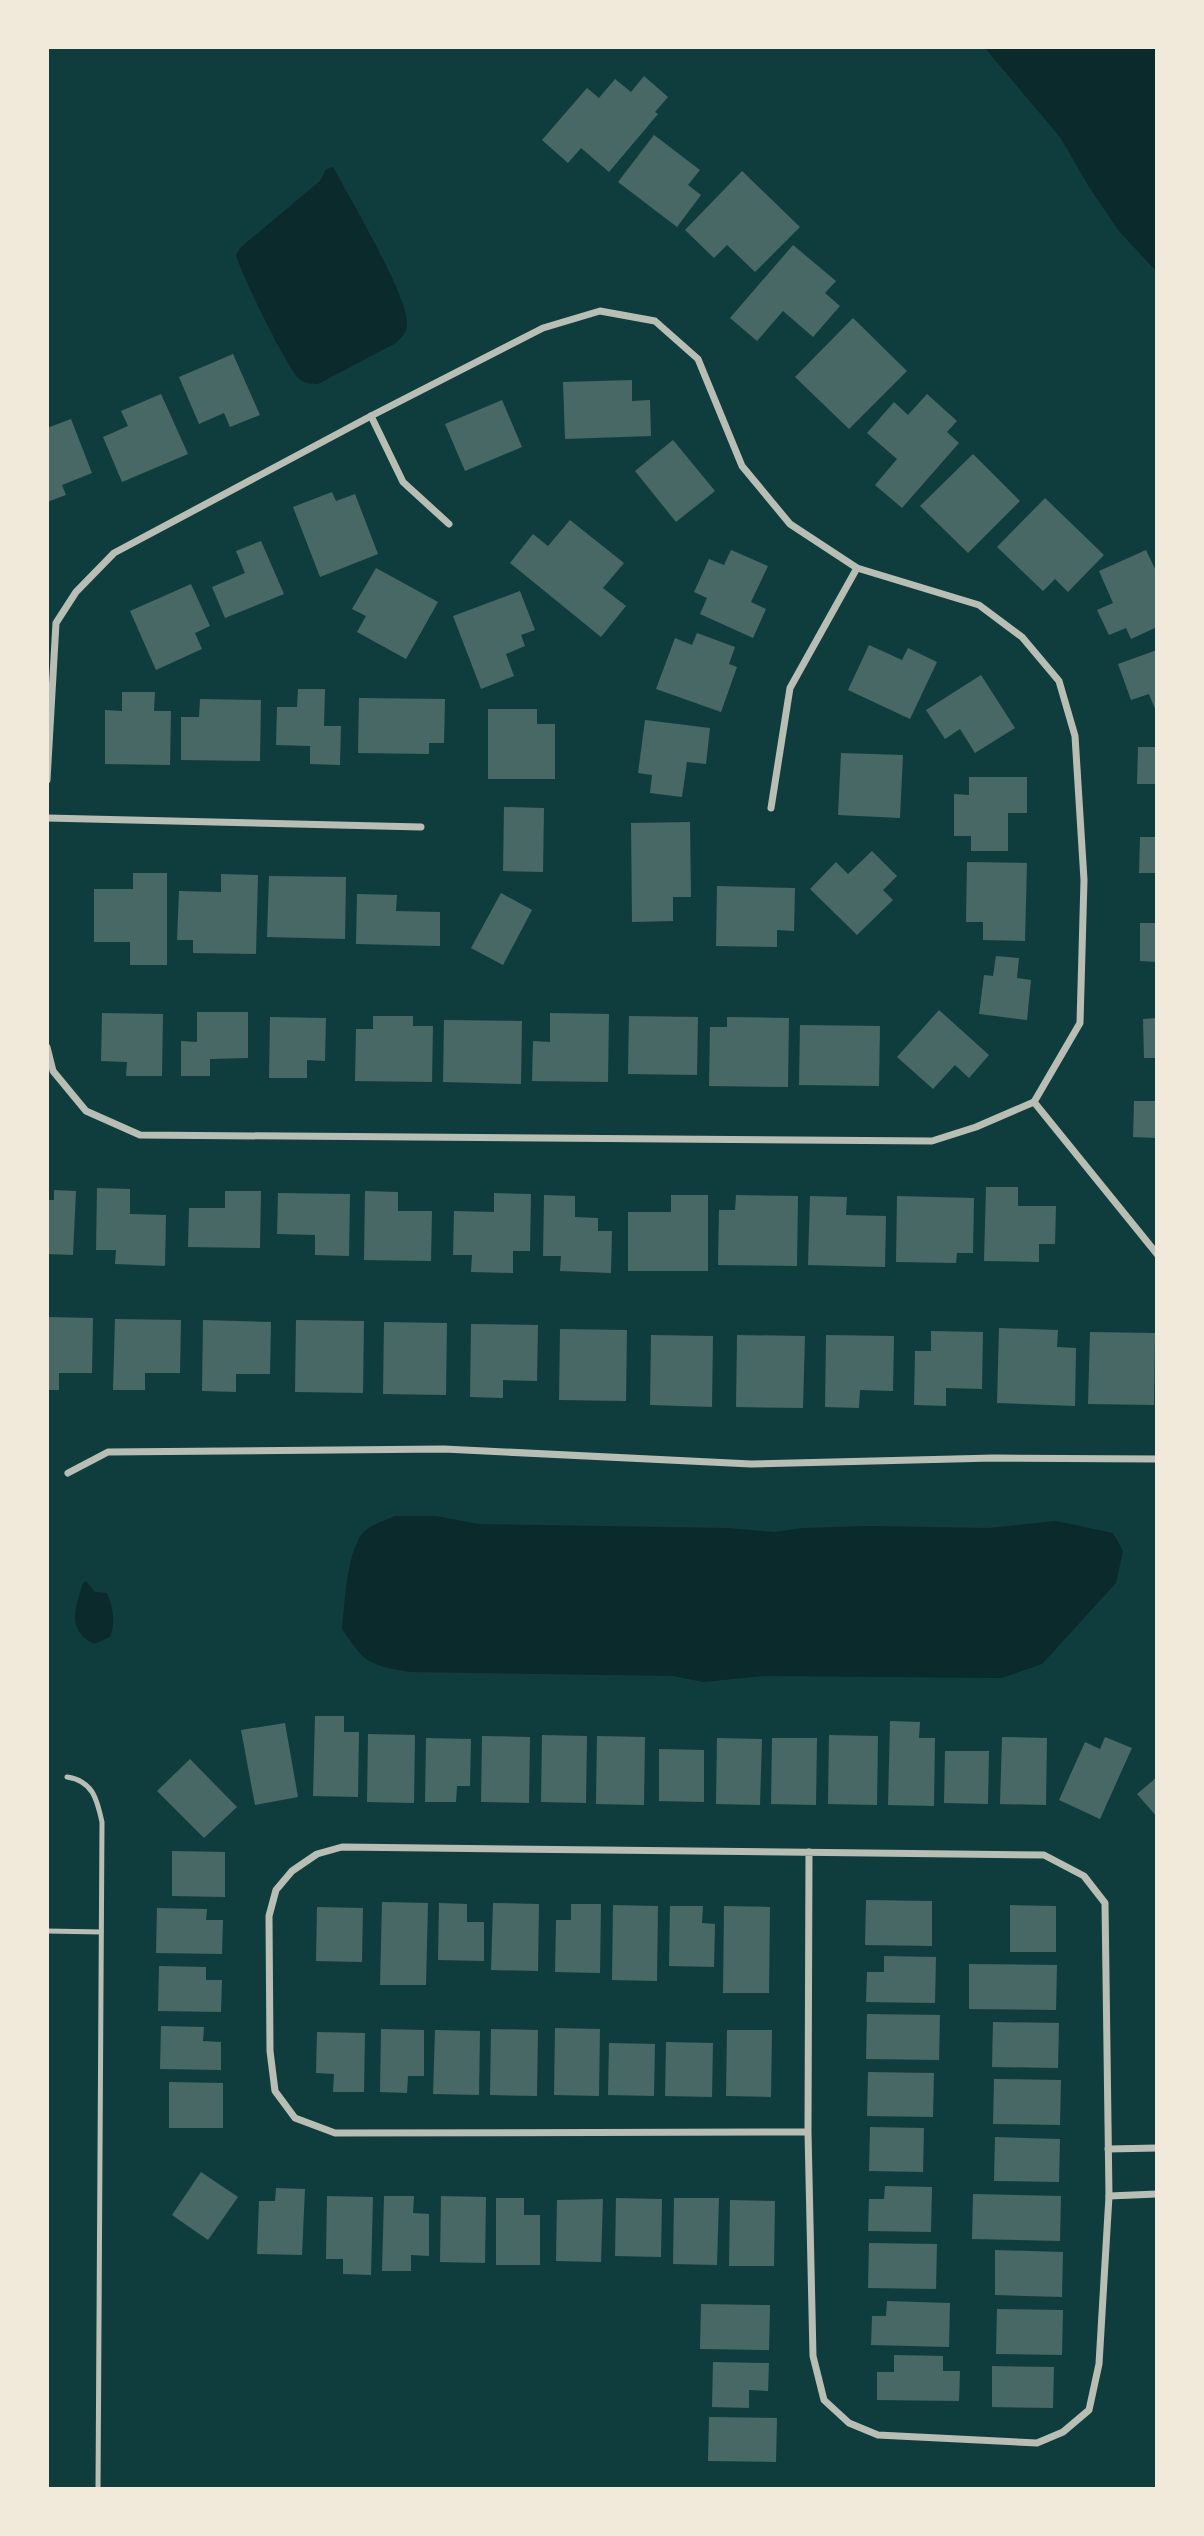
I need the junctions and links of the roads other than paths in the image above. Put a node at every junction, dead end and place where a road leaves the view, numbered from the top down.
1 (371, 416) junction
2 (449, 524) dead end
3 (857, 568) junction
4 (47, 780) edge
5 (771, 808) dead end
6 (47, 818) edge
7 (421, 827) dead end
8 (47, 1047) edge
9 (1034, 1102) junction
10 (1157, 1254) edge
11 (1157, 1459) edge
12 (68, 1473) dead end
13 (67, 1777) dead end
14 (809, 1852) junction
15 (47, 1931) edge
16 (101, 1932) junction
17 (808, 2132) junction
18 (1157, 2148) edge
19 (1108, 2149) junction
20 (1157, 2194) edge
21 (1109, 2196) junction
22 (98, 2489) edge

1 - 2 street
1 - 3 street
1 - 4 street
3 - 5 street
3 - 9 street
6 - 7 street
8 - 9 street
9 - 10 street
11 - 12 street
13 - 16 lane
14 - 17 street
14 - 17 street
14 - 19 street
15 - 16 lane
16 - 22 lane
17 - 21 street
18 - 19 street
19 - 21 street
20 - 21 street

